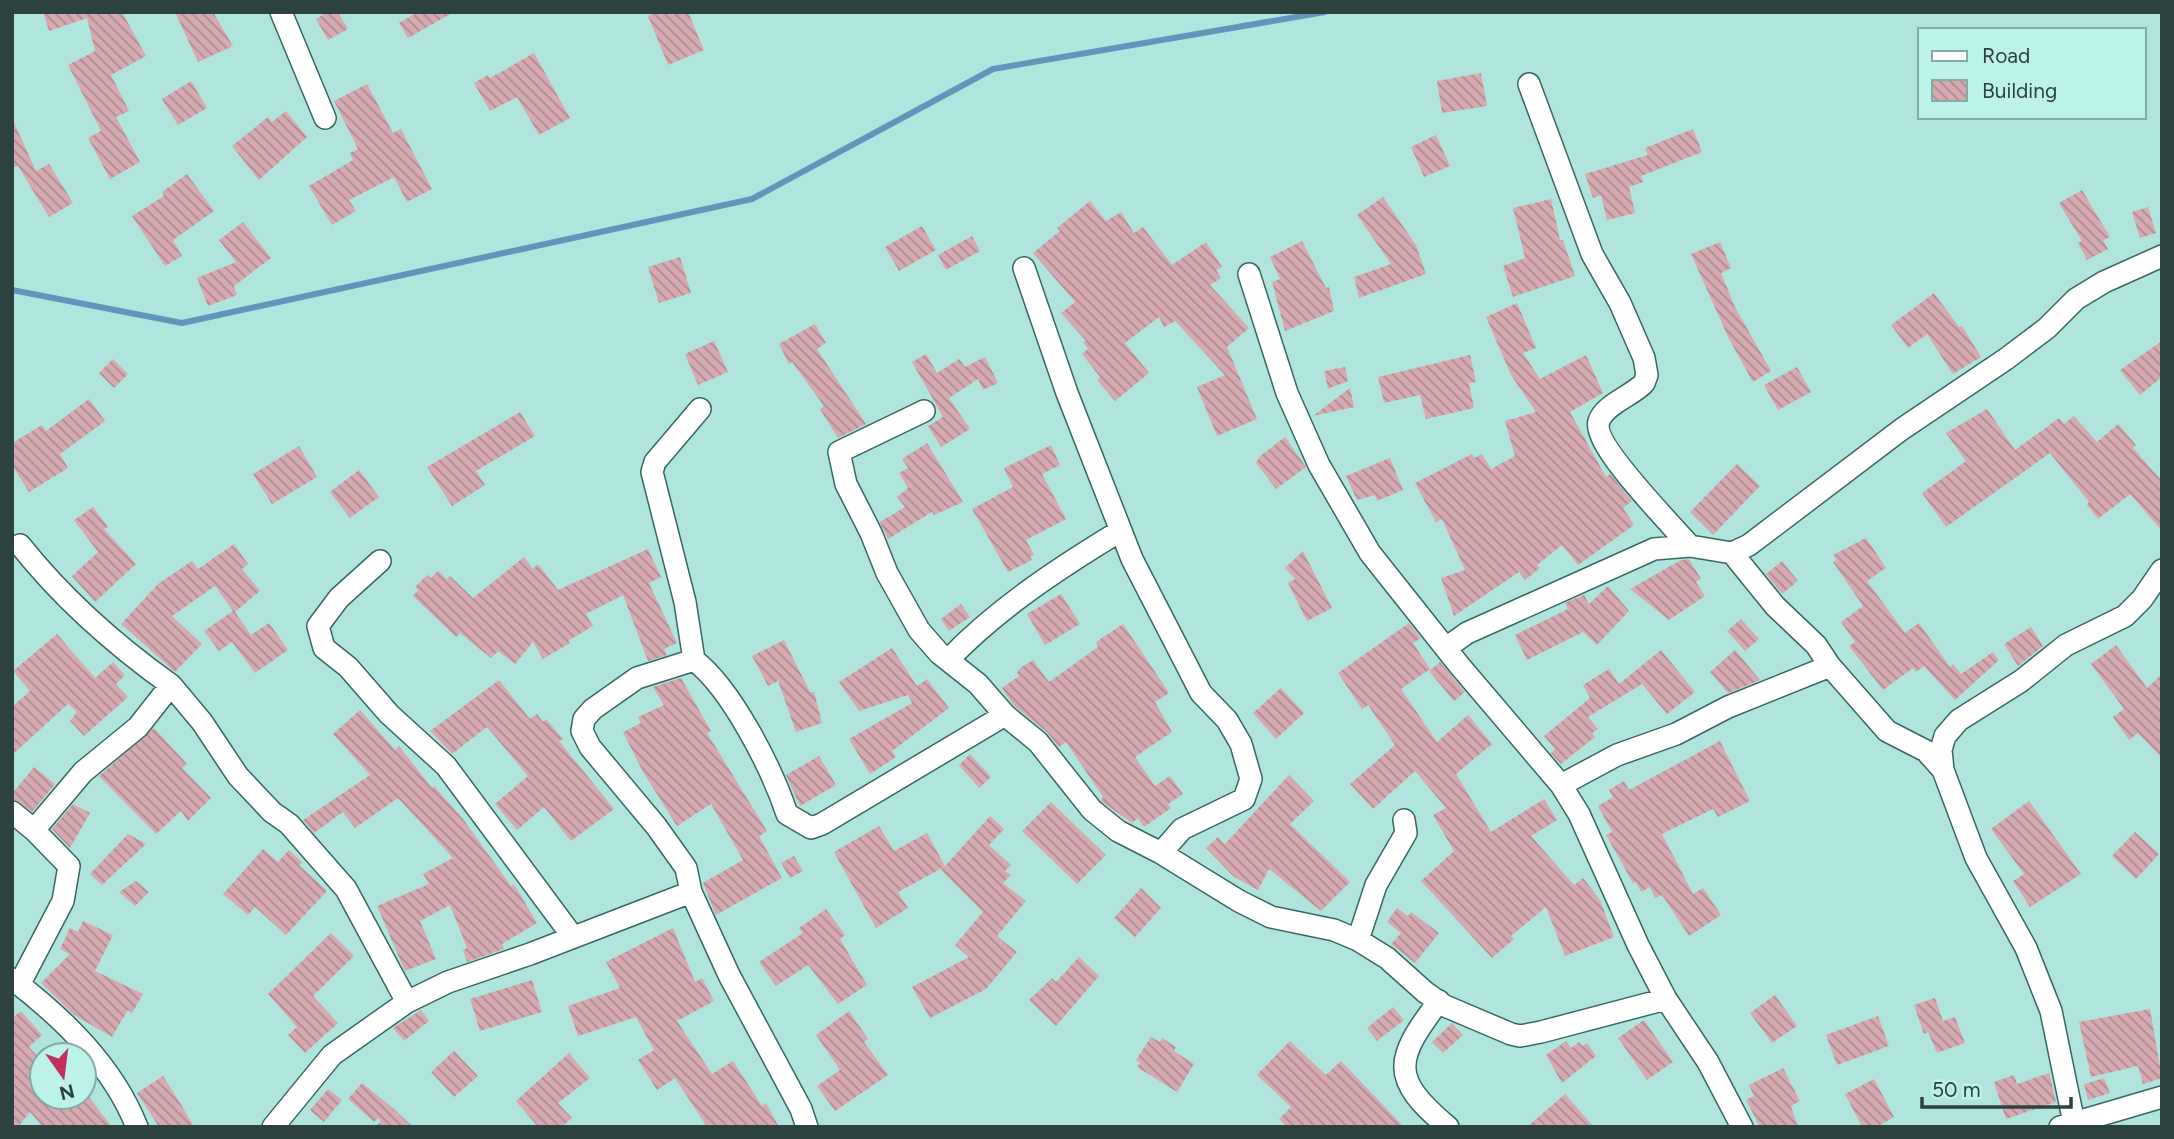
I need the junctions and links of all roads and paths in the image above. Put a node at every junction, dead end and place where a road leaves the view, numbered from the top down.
1 (281, 12) edge
2 (1530, 84) dead end
3 (325, 118) dead end
4 (2162, 256) edge
5 (1024, 268) dead end
6 (1249, 274) dead end
7 (701, 409) dead end
8 (924, 411) dead end
9 (1120, 531) junction
10 (20, 545) dead end
11 (1690, 546) junction
12 (1732, 553) junction
13 (380, 561) dead end
14 (2162, 570) edge
15 (1446, 648) junction
16 (694, 660) junction
17 (949, 660) junction
18 (1830, 666) junction
19 (171, 685) junction
20 (1005, 715) junction
21 (1943, 770) junction
22 (1562, 785) junction
23 (12, 812) edge
24 (1404, 820) dead end
25 (34, 830) junction
26 (1161, 853) junction
27 (691, 892) junction
28 (573, 937) junction
29 (1358, 940) junction
30 (16, 982) edge
31 (1666, 999) junction
32 (1439, 1001) junction
33 (407, 1002) junction
34 (2162, 1097) edge
35 (2130, 1117) edge
36 (2067, 1125) edge
37 (137, 1127) edge
38 (273, 1127) edge
39 (807, 1127) edge
40 (1448, 1127) edge
41 (1742, 1127) edge

1 - 3 street
2 - 11 street
4 - 12 street
5 - 9 street
6 - 15 street
7 - 16 street
8 - 17 street
9 - 17 street
9 - 26 street
10 - 19 street
11 - 12 street
11 - 15 street
12 - 18 street
13 - 28 street
14 - 21 street
15 - 22 street
16 - 20 street
16 - 27 street
17 - 20 street
18 - 21 street
18 - 22 street
19 - 25 street
19 - 33 street
20 - 26 street
21 - 36 street
22 - 31 street
23 - 25 street
24 - 29 street
25 - 30 street
26 - 29 street
27 - 28 street
27 - 39 street
28 - 33 street
29 - 32 street
30 - 37 street
31 - 32 street
31 - 41 street
32 - 40 street
33 - 38 street
34 - 35 street
35 - 36 street

